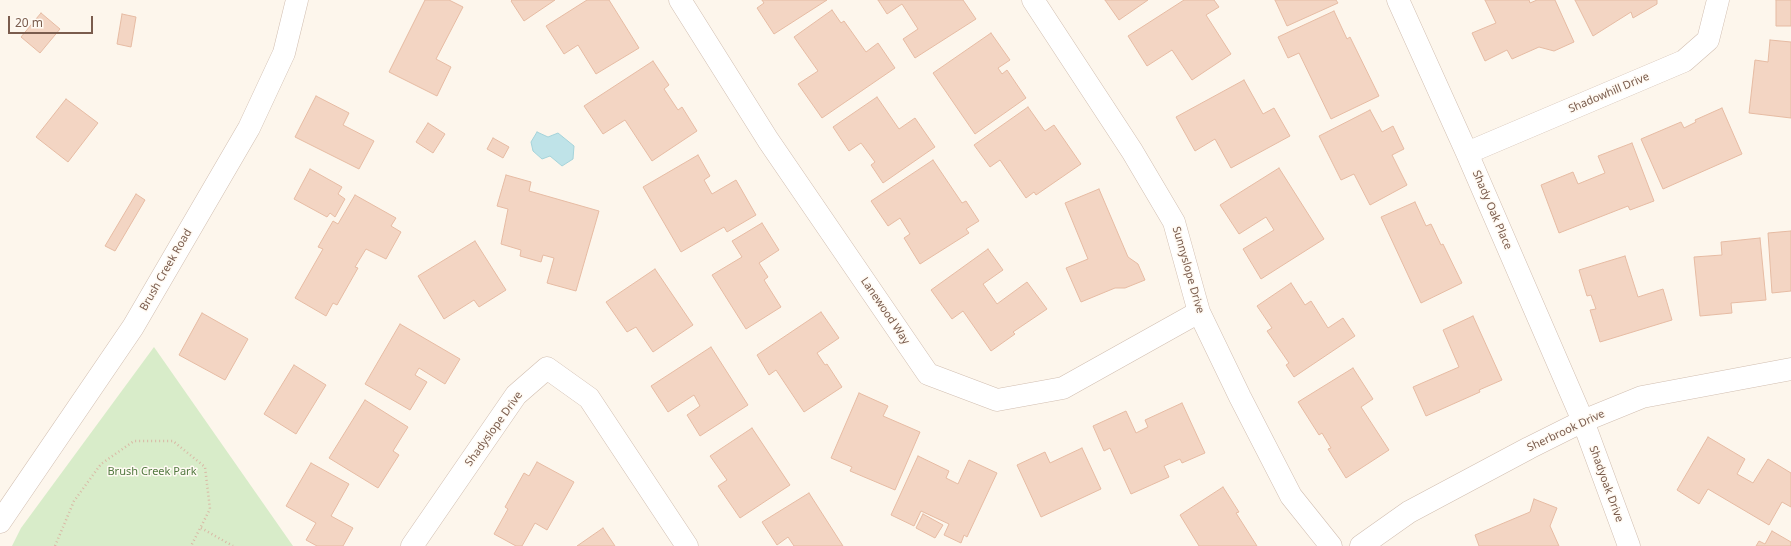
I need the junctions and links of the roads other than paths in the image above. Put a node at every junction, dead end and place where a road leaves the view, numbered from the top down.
1 (297, 0) edge
2 (680, 0) edge
3 (1033, 0) edge
4 (1398, 0) edge
5 (1718, 0) edge
6 (1467, 152) junction
7 (1199, 312) junction
8 (1791, 369) edge
9 (1583, 421) junction
10 (0, 522) edge
11 (412, 546) edge
12 (687, 546) edge
13 (1331, 546) edge
14 (1361, 546) edge
15 (1629, 546) edge

1 - 10 street, Brush Creek Road
2 - 7 street, Lanewood Way
3 - 7 street, Sunnyslope Drive
4 - 6 street, Shady Oak Place
5 - 6 street, Shadowhill Drive
6 - 9 street, Shady Oak Place
7 - 13 street, Sunnyslope Drive
8 - 9 street, Sherbrook Drive
9 - 14 street, Sherbrook Drive
9 - 15 street, Shadyoak Drive
11 - 12 street, Shadyslope Drive

